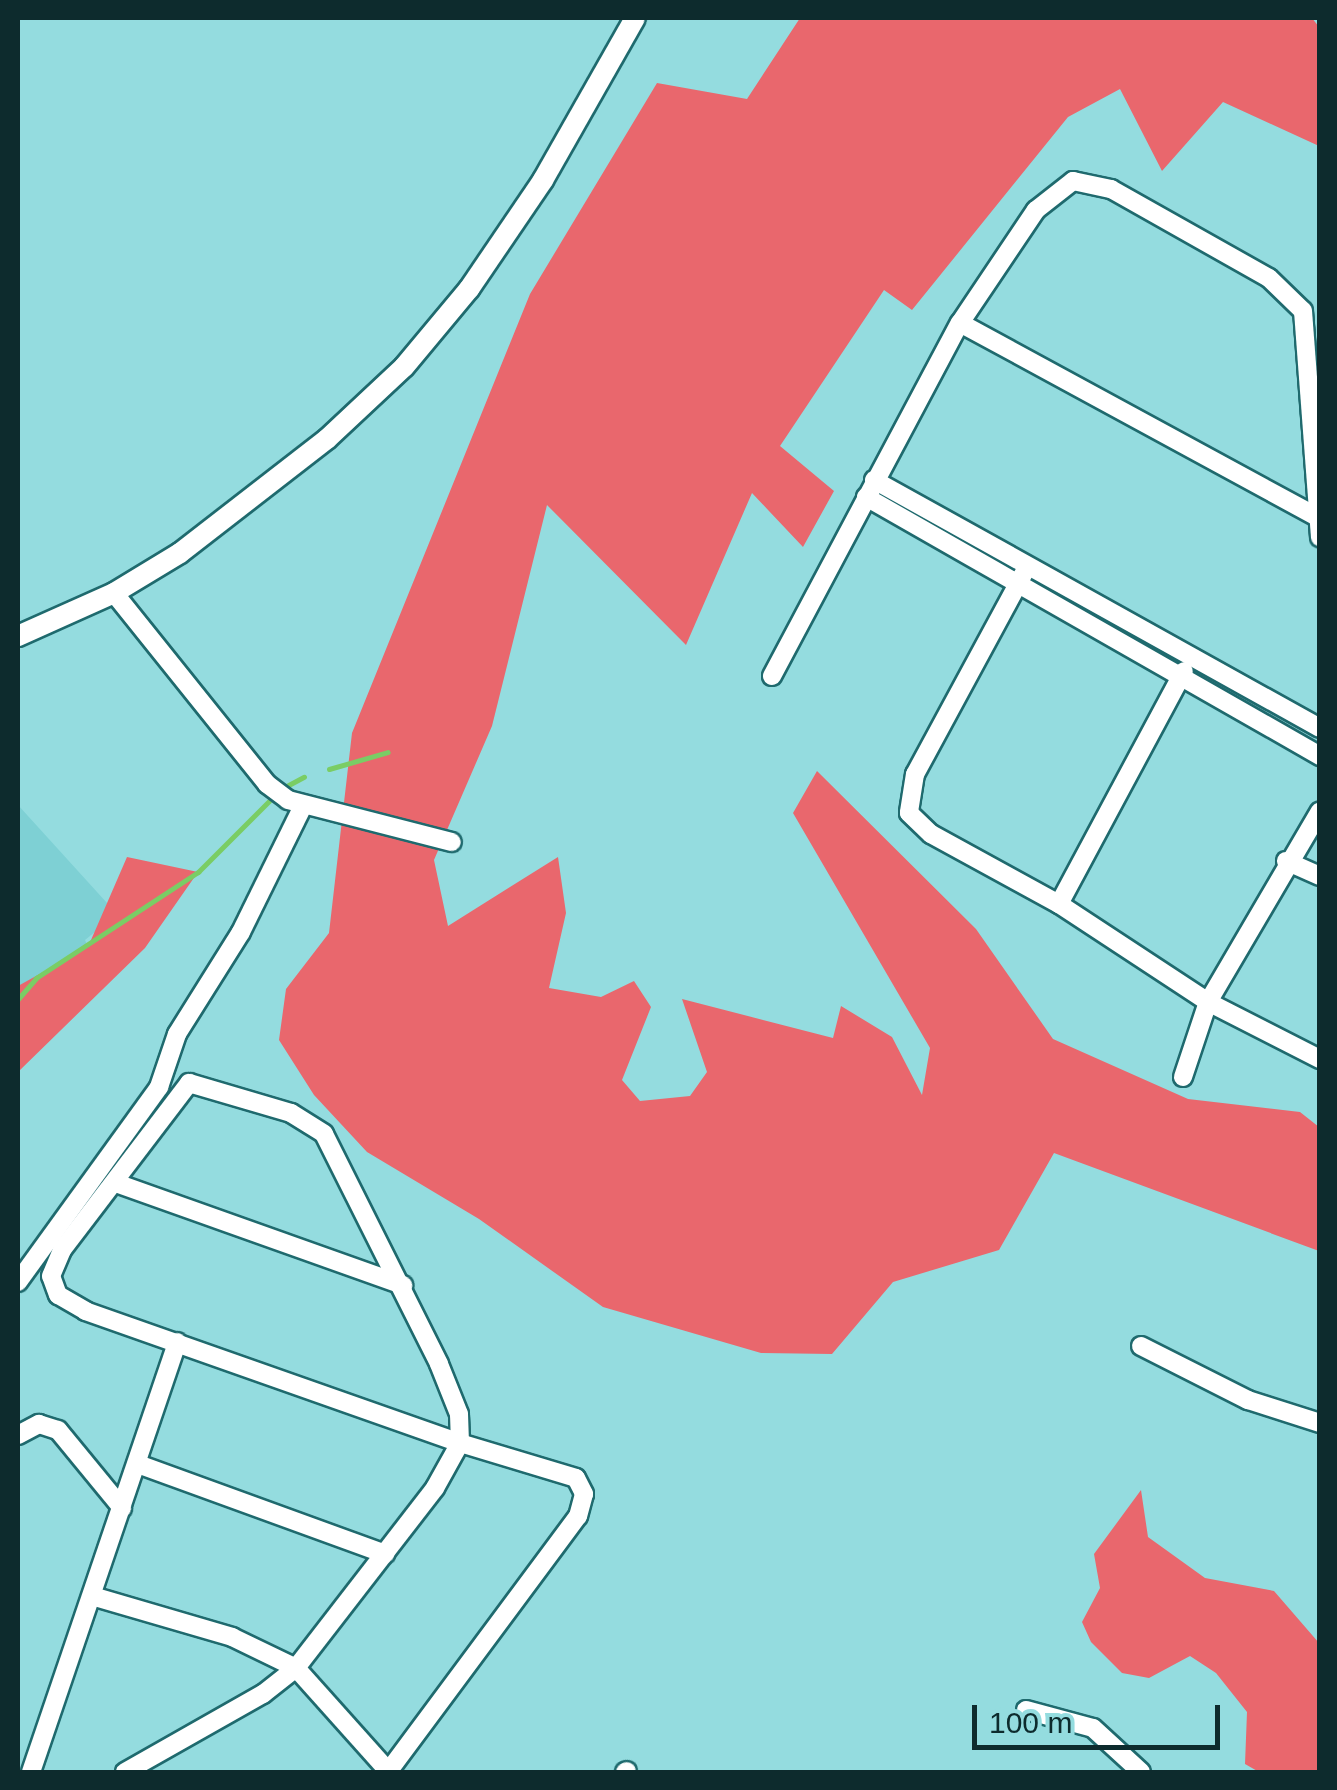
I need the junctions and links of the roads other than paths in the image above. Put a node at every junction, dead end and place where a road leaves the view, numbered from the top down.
1 (635, 18) edge
2 (960, 323) junction
3 (874, 480) junction
4 (866, 497) junction
5 (1315, 516) junction
6 (1320, 536) edge
7 (1022, 577) junction
8 (114, 592) junction
9 (18, 636) edge
10 (1188, 660) junction
11 (772, 676) dead end
12 (1179, 680) junction
13 (1320, 728) edge
14 (1320, 756) edge
15 (296, 803) junction
16 (1320, 811) edge
17 (452, 842) dead end
18 (1286, 860) junction
19 (1320, 876) edge
20 (1059, 904) junction
21 (1208, 1002) junction
22 (1320, 1059) edge
23 (165, 1075) junction
24 (1183, 1077) dead end
25 (189, 1083) junction
26 (116, 1183) junction
27 (18, 1282) edge
28 (402, 1286) junction
29 (177, 1342) junction
30 (1142, 1346) dead end
31 (1320, 1423) edge
32 (18, 1435) edge
33 (460, 1442) junction
34 (138, 1464) junction
35 (122, 1508) junction
36 (385, 1554) junction
37 (92, 1596) junction
38 (296, 1668) junction
39 (1026, 1710) dead end
40 (31, 1772) edge
41 (124, 1772) edge
42 (388, 1772) edge
43 (1140, 1772) edge

1 - 8 street
2 - 3 street
2 - 5 street
2 - 5 street
3 - 4 street
3 - 7 street
4 - 7 street
4 - 11 street
5 - 6 street
7 - 10 street
7 - 12 street
7 - 20 street
8 - 9 street
8 - 15 street
10 - 12 street
10 - 13 street
12 - 14 street
12 - 20 street
15 - 17 street
15 - 23 street
16 - 18 street
18 - 19 street
18 - 21 street
20 - 21 street
21 - 22 street
21 - 24 street
23 - 25 street
23 - 27 street
25 - 26 street
25 - 28 street
26 - 28 street
26 - 29 street
28 - 33 street
29 - 33 street
29 - 34 street
30 - 31 street
32 - 35 street
33 - 36 street
33 - 42 street
34 - 35 street
34 - 36 street
35 - 37 street
36 - 38 street
37 - 38 street
37 - 40 street
38 - 41 street
38 - 42 street
39 - 43 street

